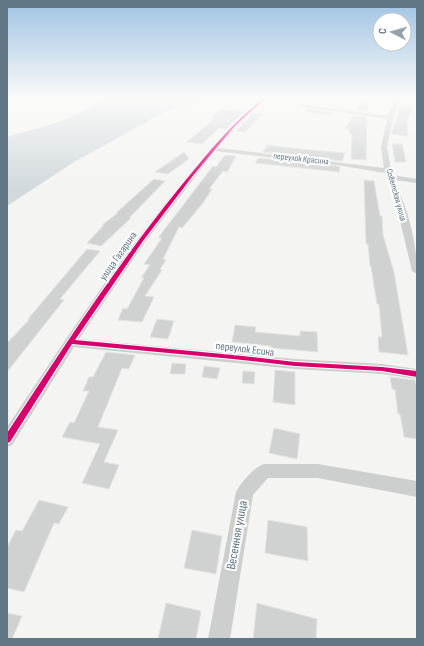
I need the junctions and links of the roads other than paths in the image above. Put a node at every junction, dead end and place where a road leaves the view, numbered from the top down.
1 (230, 129) edge
2 (388, 129) edge
3 (213, 149) junction
4 (389, 174) junction
5 (417, 180) edge
6 (417, 271) edge
7 (70, 342) junction
8 (417, 374) edge
9 (7, 440) edge
10 (417, 489) edge
11 (219, 639) edge

1 - 3 street, улица Гагарина
2 - 4 street, Советская улица
3 - 4 street, переулок Красина
3 - 7 street, улица Гагарина
4 - 5 street, переулок Красина
4 - 6 street, Советская улица
7 - 8 street, переулок Есина
7 - 9 street, улица Гагарина
10 - 11 street, Весенняя улица

